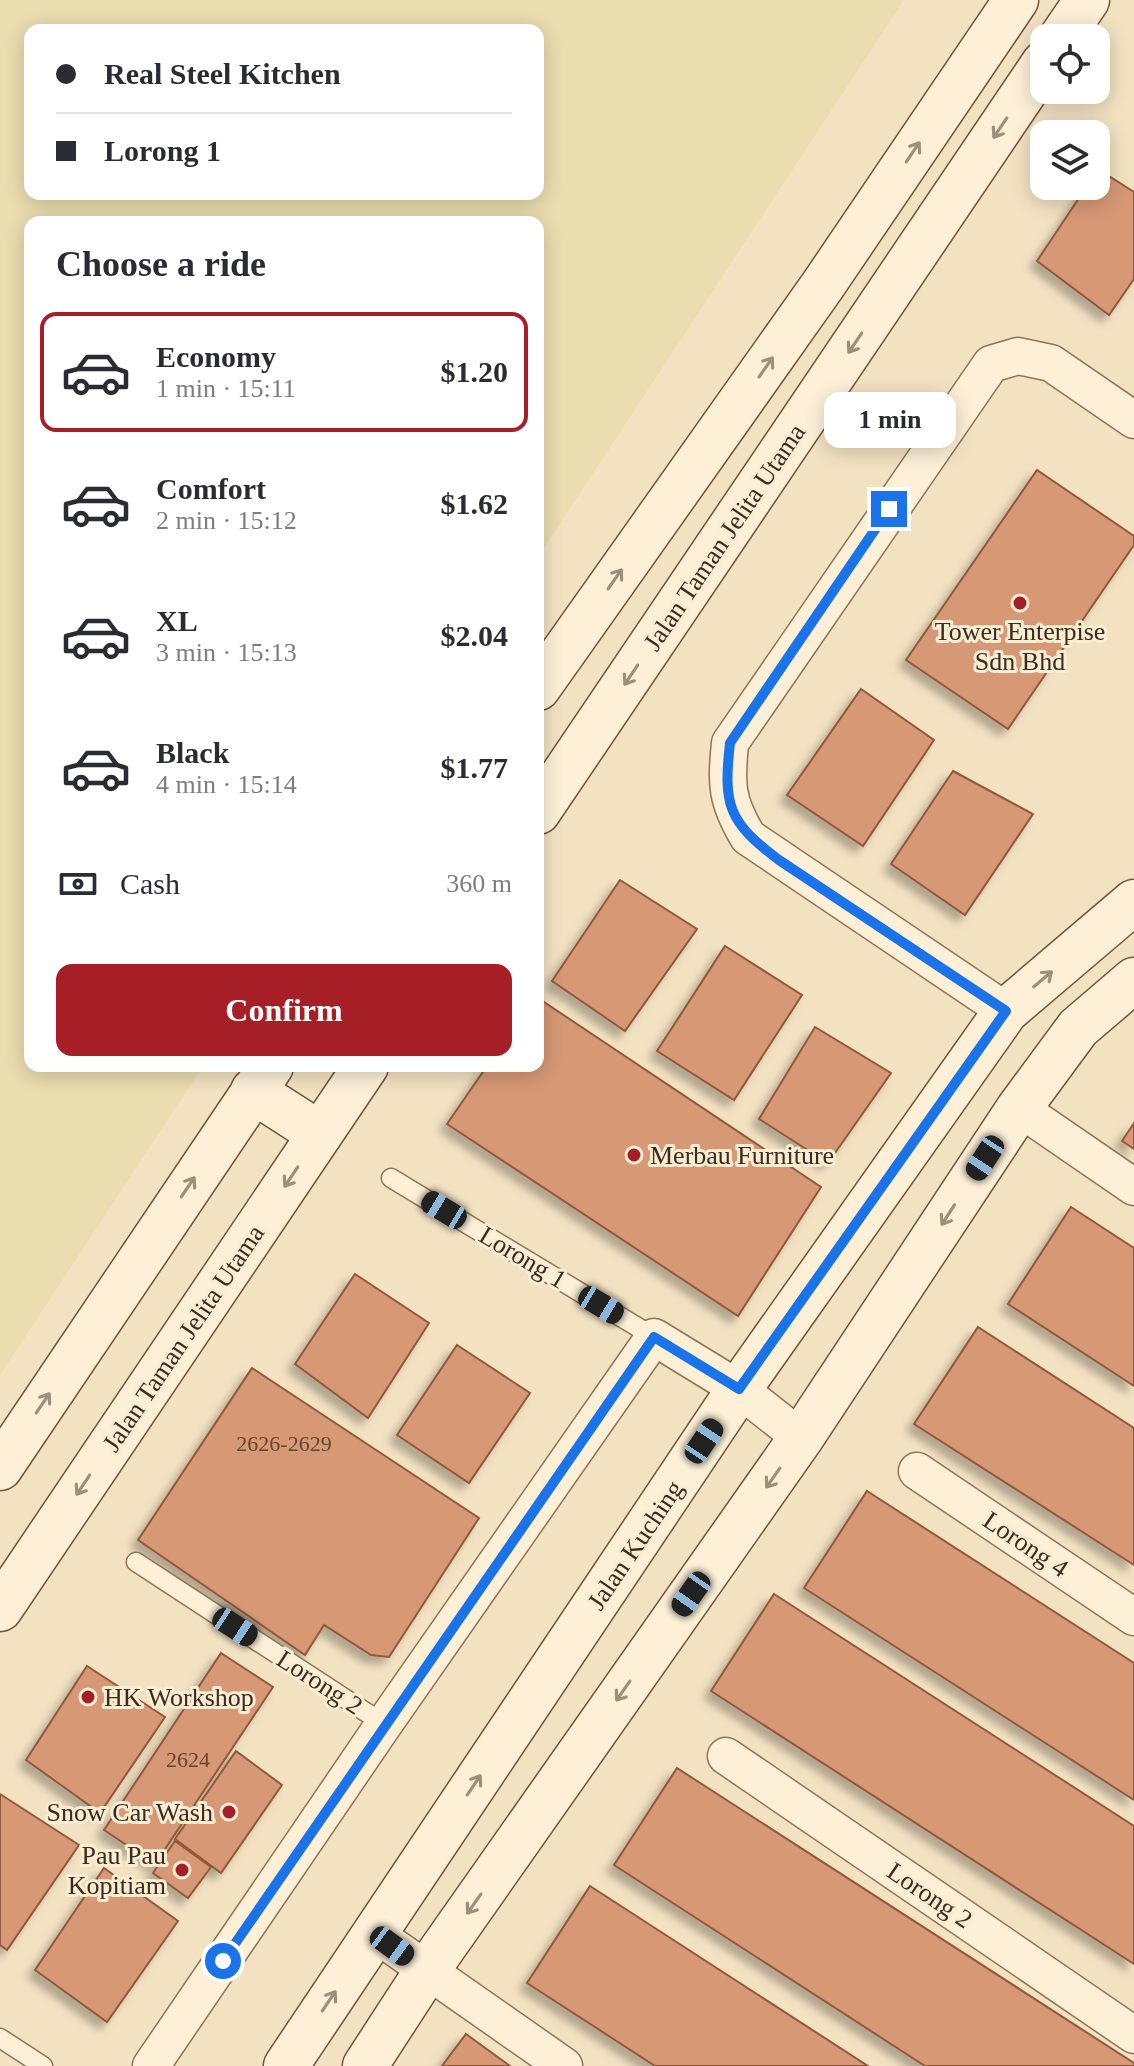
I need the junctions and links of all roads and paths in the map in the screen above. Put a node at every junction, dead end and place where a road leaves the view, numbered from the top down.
1 (1016, 0) edge
2 (1087, 0) edge
3 (1071, 24) edge
4 (1030, 84) edge
5 (1134, 420) edge
6 (544, 680) edge
7 (544, 803) edge
8 (1134, 902) edge
9 (1134, 980) edge
10 (1006, 1011) junction
11 (362, 1072) edge
12 (262, 1078) edge
13 (1019, 1108) junction
14 (320, 1134) junction
15 (391, 1178) dead end
16 (1134, 1187) edge
17 (654, 1337) junction
18 (739, 1389) junction
19 (801, 1438) junction
20 (0, 1468) edge
21 (917, 1471) dead end
22 (136, 1562) dead end
23 (0, 1609) edge
24 (1134, 1617) edge
25 (384, 1724) junction
26 (726, 1756) dead end
27 (374, 1933) junction
28 (426, 1972) junction
29 (1134, 2035) edge
30 (0, 2038) edge
31 (43, 2066) edge
32 (151, 2066) edge
33 (286, 2066) edge
34 (365, 2066) edge
35 (564, 2066) edge

6 -> 1 street
2 - 3 street
4 -> 7 street, Jalan Taman Jelita Utama
5 - 10 street
10 -> 8 street, Jalan Kuching
9 - 13 street
10 - 18 street, Jalan Kuching
11 - 14 street, Jalan Taman Jelita Utama
12 - 14 street
20 -> 12 street
13 - 16 street
13 -> 19 street
14 -> 23 street, Jalan Taman Jelita Utama
15 - 17 lane, Lorong 1
17 - 18 street
17 - 25 street
18 - 19 street
27 -> 18 street, Jalan Kuching
19 -> 28 street
21 - 24 street, Lorong 4
22 - 25 lane, Lorong 2
25 - 32 street
26 - 29 street, Lorong 2
27 - 28 street
33 -> 27 street, Jalan Kuching
28 - 34 street
28 - 35 street
30 - 31 lane

